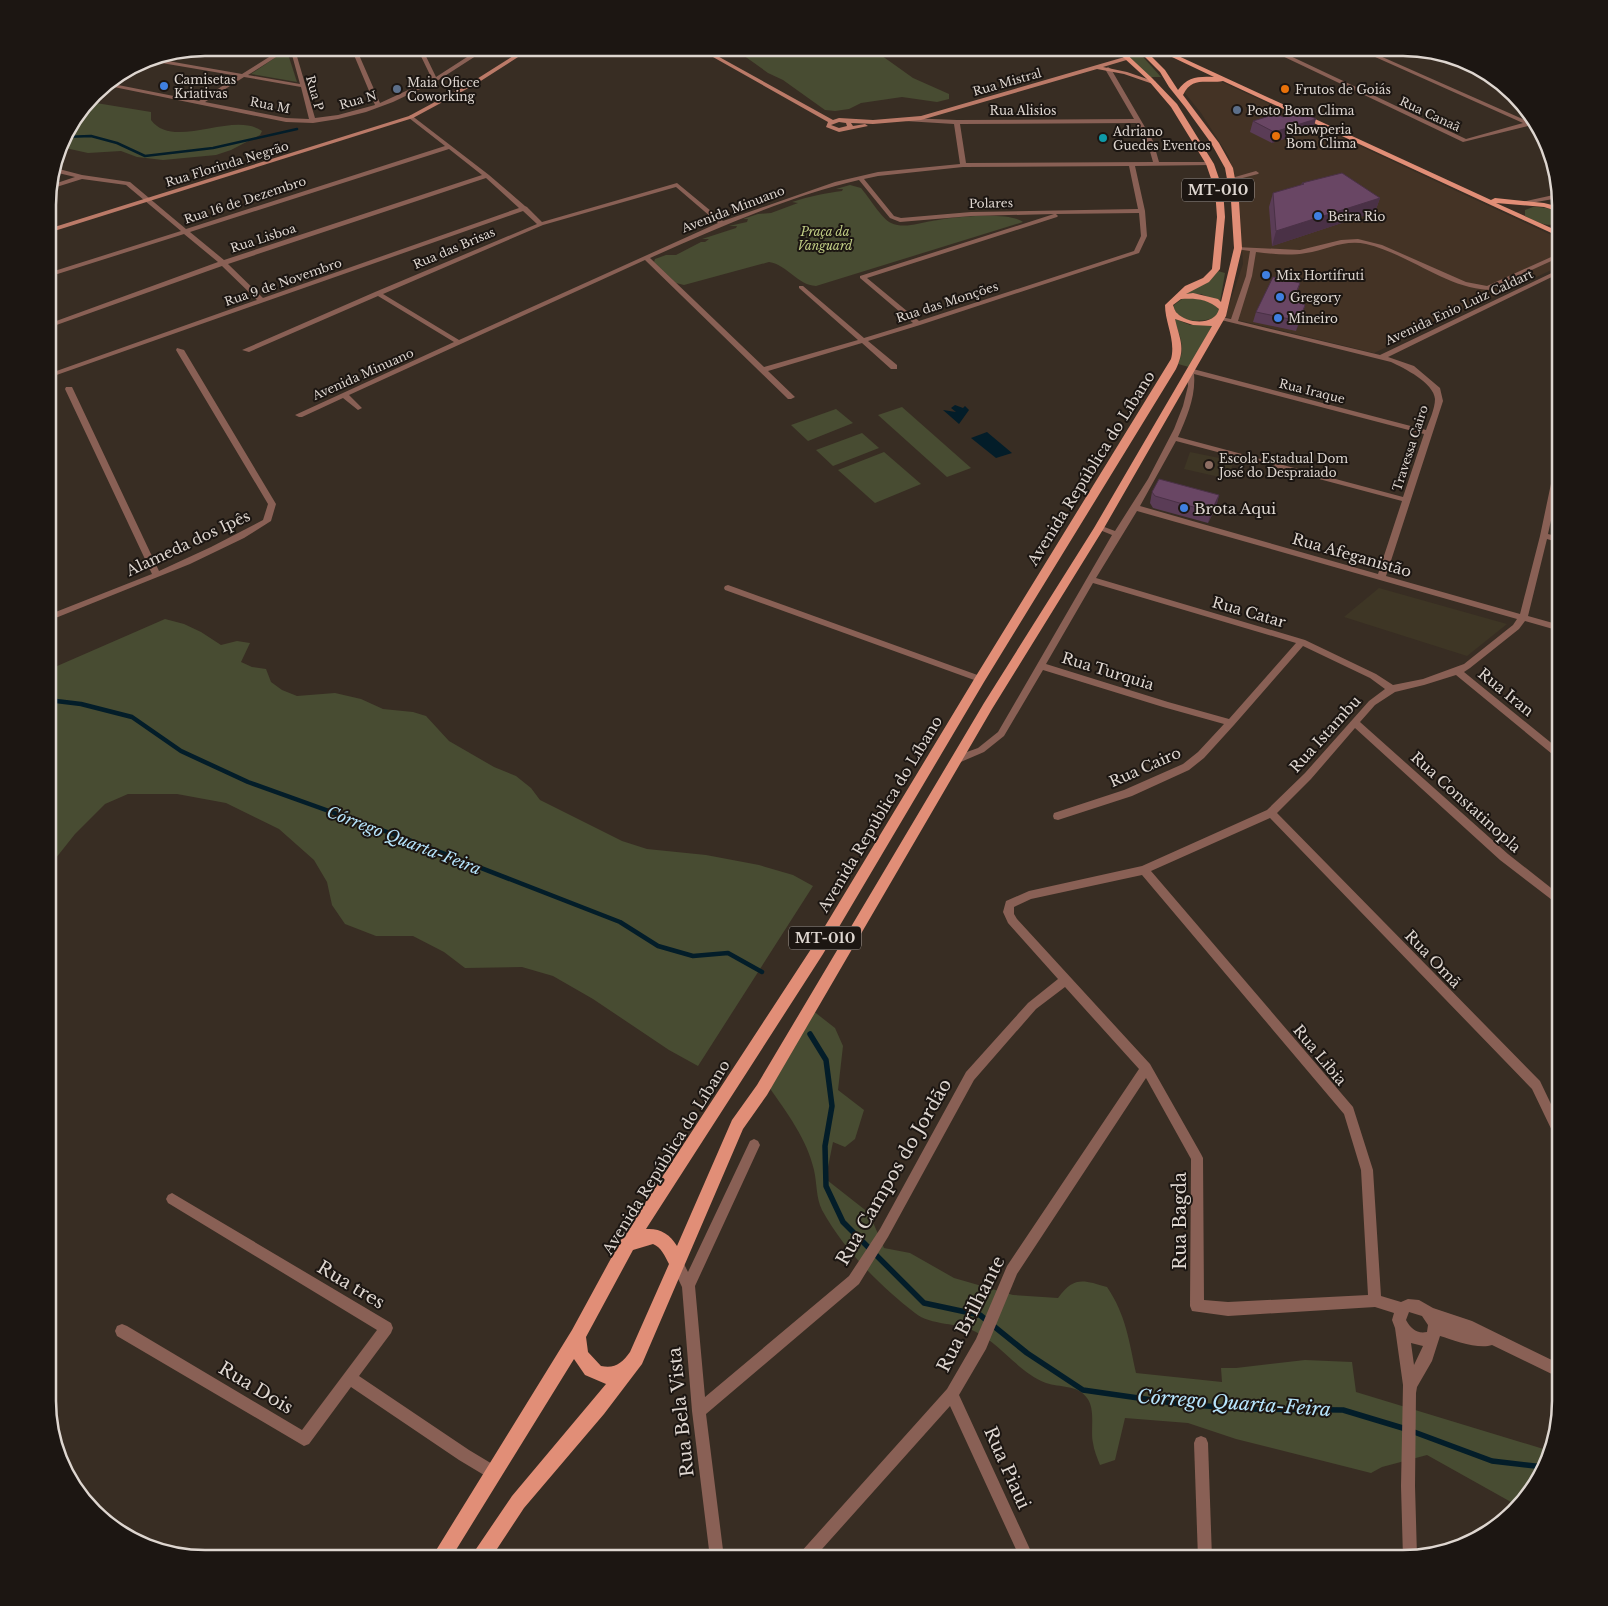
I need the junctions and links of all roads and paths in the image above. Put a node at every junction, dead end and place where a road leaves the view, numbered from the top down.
1 (267, 56) edge
2 (270, 56) edge
3 (295, 56) edge
4 (357, 56) edge
5 (423, 56) edge
6 (473, 56) edge
7 (514, 56) edge
8 (715, 56) edge
9 (1148, 57) edge
10 (1177, 57) edge
11 (1287, 57) edge
12 (1378, 57) edge
13 (1128, 58) joint
14 (164, 62) edge
15 (1096, 68) junction
16 (1108, 69) junction
17 (234, 74) junction
18 (243, 76) junction
19 (435, 80) junction
20 (1153, 82) junction
21 (1234, 84) junction
22 (116, 86) edge
23 (303, 86) junction
24 (1179, 95) junction
25 (193, 101) junction
26 (201, 102) junction
27 (378, 105) junction
28 (412, 117) junction
29 (918, 120) junction
30 (313, 121) junction
31 (842, 121) junction
32 (1139, 121) junction
33 (832, 122) junction
34 (957, 122) junction
35 (1527, 124) joint
36 (846, 129) junction
37 (449, 147) junction
38 (963, 164) junction
39 (1158, 164) junction
40 (1210, 164) junction
41 (1132, 165) junction
42 (60, 171) edge
43 (1256, 173) dead end
44 (487, 176) junction
45 (82, 177) junction
46 (860, 178) junction
47 (1231, 179) junction
48 (58, 184) edge
49 (1478, 196) junction
50 (1551, 198) edge
51 (149, 200) junction
52 (1523, 203) junction
53 (1552, 207) edge
54 (525, 208) junction
55 (1142, 211) junction
56 (1066, 213) junction
57 (1515, 215) junction
58 (722, 223) junction
59 (541, 224) junction
60 (1552, 227) edge
61 (57, 228) edge
62 (1544, 228) junction
63 (183, 231) junction
64 (1552, 232) edge
65 (1238, 248) junction
66 (1253, 250) junction
67 (645, 257) junction
68 (1552, 259) edge
69 (223, 263) junction
70 (57, 272) edge
71 (1552, 276) edge
72 (802, 287) dead end
73 (377, 293) junction
74 (262, 301) junction
75 (1171, 304) junction
76 (1225, 316) junction
77 (57, 323) edge
78 (918, 324) junction
79 (864, 340) junction
80 (460, 343) junction
81 (180, 350) dead end
82 (246, 350) dead end
83 (1381, 357) junction
84 (894, 367) dead end
85 (762, 370) junction
86 (1190, 372) junction
87 (57, 373) edge
88 (69, 388) dead end
89 (345, 395) junction
90 (791, 397) dead end
91 (358, 408) dead end
92 (299, 415) dead end
93 (1428, 432) junction
94 (1174, 438) junction
95 (1552, 498) edge
96 (1407, 500) junction
97 (1136, 508) junction
98 (1098, 528) junction
99 (1117, 534) junction
100 (1544, 536) junction
101 (1552, 538) edge
102 (156, 574) junction
103 (1381, 577) junction
104 (1091, 580) junction
105 (728, 588) dead end
106 (57, 614) edge
107 (1524, 616) junction
108 (1551, 625) edge
109 (1302, 642) junction
110 (1040, 666) junction
111 (1457, 672) junction
112 (980, 679) junction
113 (1392, 689) junction
114 (1354, 722) junction
115 (1231, 723) junction
116 (1552, 749) edge
117 (956, 760) junction
118 (1271, 813) junction
119 (1058, 816) dead end
120 (1144, 870) junction
121 (1552, 894) edge
122 (1010, 904) joint
123 (1064, 980) junction
124 (1146, 1068) junction
125 (1552, 1118) edge
126 (754, 1144) dead end
127 (172, 1199) dead end
128 (627, 1245) junction
129 (677, 1264) junction
130 (688, 1286) junction
131 (1375, 1301) junction
132 (1402, 1309) junction
133 (1431, 1314) junction
134 (1401, 1326) junction
135 (122, 1330) dead end
136 (1435, 1332) junction
137 (578, 1336) junction
138 (1496, 1342) junction
139 (636, 1358) junction
140 (1552, 1367) edge
141 (349, 1378) junction
142 (1410, 1385) junction
143 (952, 1394) junction
144 (698, 1411) junction
145 (1200, 1443) dead end
146 (494, 1473) junction
147 (1410, 1549) edge
148 (446, 1550) edge
149 (485, 1550) edge
150 (716, 1550) edge
151 (812, 1550) edge
152 (1023, 1550) edge
153 (1205, 1550) edge

1 - 17 street
2 - 18 street
3 - 23 street, Rua P
4 - 27 street
5 - 19 street
6 - 19 street, Rua N
7 - 28 street, Rua Florinda Negrão
8 - 33 street
9 - 24 main road
10 - 21 main road
11 - 35 street, Rua Canaã
12 - 35 street
13 - 15 street, Rua Mistral
13 - 20 main road, MT-010
14 - 17 street
15 - 16 street
15 - 29 street, Rua Mistral
16 - 20 street
16 - 32 street
17 - 18 street
17 - 25 street
18 - 23 street
18 - 26 street
19 - 27 street, Rua N
20 - 40 main road, MT-010
21 - 24 main road
21 - 49 main road
22 - 25 street, Rua M
23 - 30 street, Rua P
24 - 47 main road, MT-010
25 - 26 street, Rua M
26 - 30 street, Rua M
27 - 30 street, Rua N
28 - 37 street
28 - 51 street, Rua Florinda Negrão
29 - 31 street, Rua Alisios
29 - 34 street, Rua Alisios
29 - 36 street
31 - 33 street
31 - 36 street
32 - 34 street, Rua Alisios
32 - 39 street
33 - 36 street
34 - 38 street
37 - 44 street
37 - 63 street, Rua 16 de Dezembro
38 - 41 street, Avenida Minuano
38 - 46 street, Avenida Minuano
39 - 40 street, Avenida Minuano
39 - 41 street, Avenida Minuano
40 - 75 main road, MT-010
41 - 55 street
42 - 45 street
43 - 47 street
44 - 54 street
44 - 69 street, Rua Lisboa
45 - 48 street
45 - 51 street
46 - 56 street, Polares
46 - 58 street, Avenida Minuano
47 - 65 main road, MT-010
49 - 52 main road
49 - 57 main road
50 - 52 street
51 - 61 street, Rua Florinda Negrão
51 - 63 street
52 - 53 main road
52 - 57 main road
54 - 59 street
54 - 74 street, Rua 9 de Novembro
55 - 56 street, Polares
55 - 78 street, Rua das Monções
56 - 78 street
57 - 62 main road
58 - 59 street, Rua das Brisas
58 - 67 street, Avenida Minuano
59 - 73 street, Rua das Brisas
60 - 62 main road
62 - 64 main road
63 - 69 street
63 - 70 street, Rua 16 de Dezembro
65 - 66 street
65 - 76 main road, MT-010
66 - 68 street
66 - 76 street
67 - 80 street, Avenida Minuano
67 - 85 street
69 - 74 street
69 - 77 street, Rua Lisboa
71 - 83 street, Avenida Enio Luiz Caldart
72 - 79 street
73 - 80 street
73 - 82 street, Rua das Brisas
74 - 87 street, Rua 9 de Novembro
75 - 76 main road
75 - 76 main road
75 - 112 main road, Avenida República do Líbano / MT-010
76 - 83 street, Avenida Enio Luiz Caldart
76 - 86 main road, MT-010
78 - 79 street, Rua das Monções
79 - 84 street
79 - 85 street, Rua das Monções
80 - 89 street, Avenida Minuano
81 - 102 street, Alameda dos Ipês
83 - 93 street, Travessa Cairo
85 - 90 street
86 - 93 street, Rua Iraque
86 - 94 street
86 - 98 main road, MT-010
88 - 102 street
89 - 91 street
89 - 92 street, Avenida Minuano
93 - 96 street, Travessa Cairo
94 - 96 street
94 - 97 street
95 - 100 street, Rua Istambu
96 - 103 street, Travessa Cairo
97 - 99 street
97 - 103 street, Rua Afeganistão
98 - 99 street
98 - 117 main road, MT-010
99 - 104 street
100 - 101 street
100 - 107 street, Rua Istambu
102 - 106 street, Alameda dos Ipês
103 - 107 street, Rua Afeganistão
104 - 109 street, Rua Catar
104 - 110 street
105 - 112 street
107 - 108 street, Rua Afeganistão
107 - 111 street, Rua Istambu
109 - 113 street, Rua Catar
109 - 115 street
110 - 115 street, Rua Turquia
110 - 117 street
111 - 113 street, Rua Istambu
111 - 116 street, Rua Iran
112 - 128 main road, Avenida República do Líbano / MT-010
113 - 114 street, Rua Istambu
114 - 118 street, Rua Istambu
114 - 121 street, Rua Constatinopla
115 - 119 street, Rua Cairo
117 - 129 main road, MT-010
118 - 120 street, Rua Istambu
118 - 125 street, Rua Omã
120 - 122 street, Rua Istambu
120 - 131 street, Rua Libia
122 - 123 street, Rua Bagda
123 - 124 street, Rua Bagda
123 - 144 street, Rua Campos do Jordão
124 - 131 street, Rua Bagda
124 - 143 street, Rua Brilhante
126 - 130 street
127 - 141 street, Rua tres
128 - 129 main road
128 - 137 main road, Avenida República do Líbano / MT-010
129 - 130 street, Rua Bela Vista
129 - 139 main road, MT-010
130 - 144 street, Rua Bela Vista
131 - 132 street
132 - 133 street
132 - 134 street
133 - 136 street
133 - 138 street
134 - 136 street
134 - 142 street
135 - 141 street, Rua Dois
136 - 138 street
136 - 142 street
137 - 139 main road
137 - 146 main road, Avenida República do Líbano / MT-010
138 - 140 street
139 - 149 main road, MT-010
141 - 146 street
142 - 147 street
143 - 151 street, Rua Brilhante
143 - 152 street, Rua Piaui
144 - 150 street, Rua Bela Vista
145 - 153 street
146 - 148 main road, Avenida República do Líbano / MT-010

